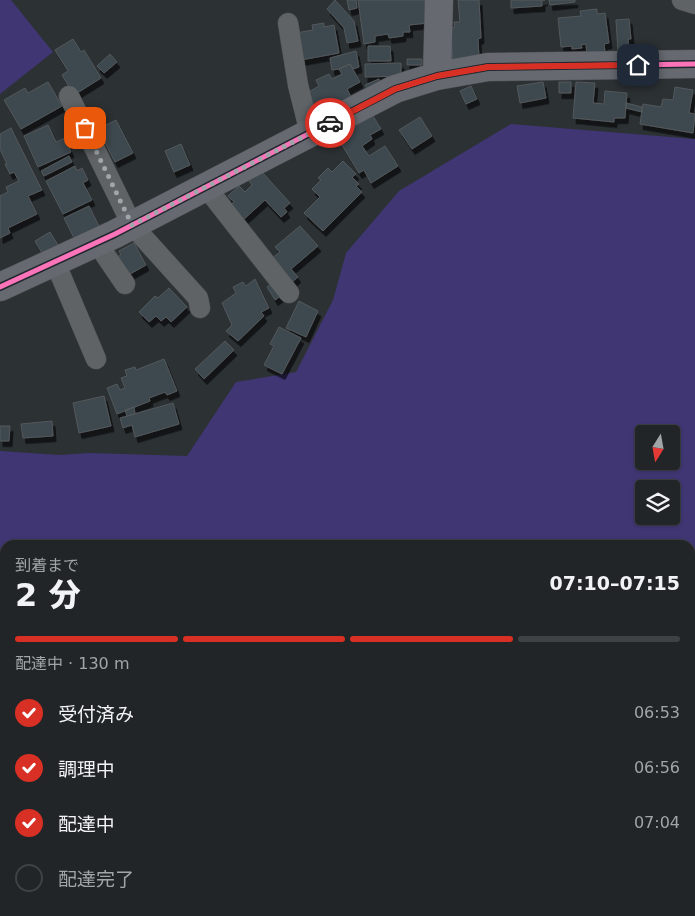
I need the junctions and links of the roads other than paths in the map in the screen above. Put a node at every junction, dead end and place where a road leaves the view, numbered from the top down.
1 (439, 0) edge
2 (682, 0) edge
3 (695, 4) edge
4 (288, 24) dead end
5 (695, 64) edge
6 (437, 76) junction
7 (69, 96) dead end
8 (310, 133) junction
9 (206, 187) junction
10 (132, 225) junction
11 (97, 242) junction
12 (55, 262) junction
13 (126, 284) dead end
14 (0, 287) edge
15 (289, 293) dead end
16 (200, 308) dead end
17 (96, 359) dead end

1 - 6 street
2 - 3 street
4 - 8 street
5 - 6 street
6 - 8 street
7 - 10 street
8 - 9 street
9 - 10 street
9 - 15 street
10 - 11 street
10 - 16 street
11 - 12 street
11 - 13 street
12 - 14 street
12 - 17 street

